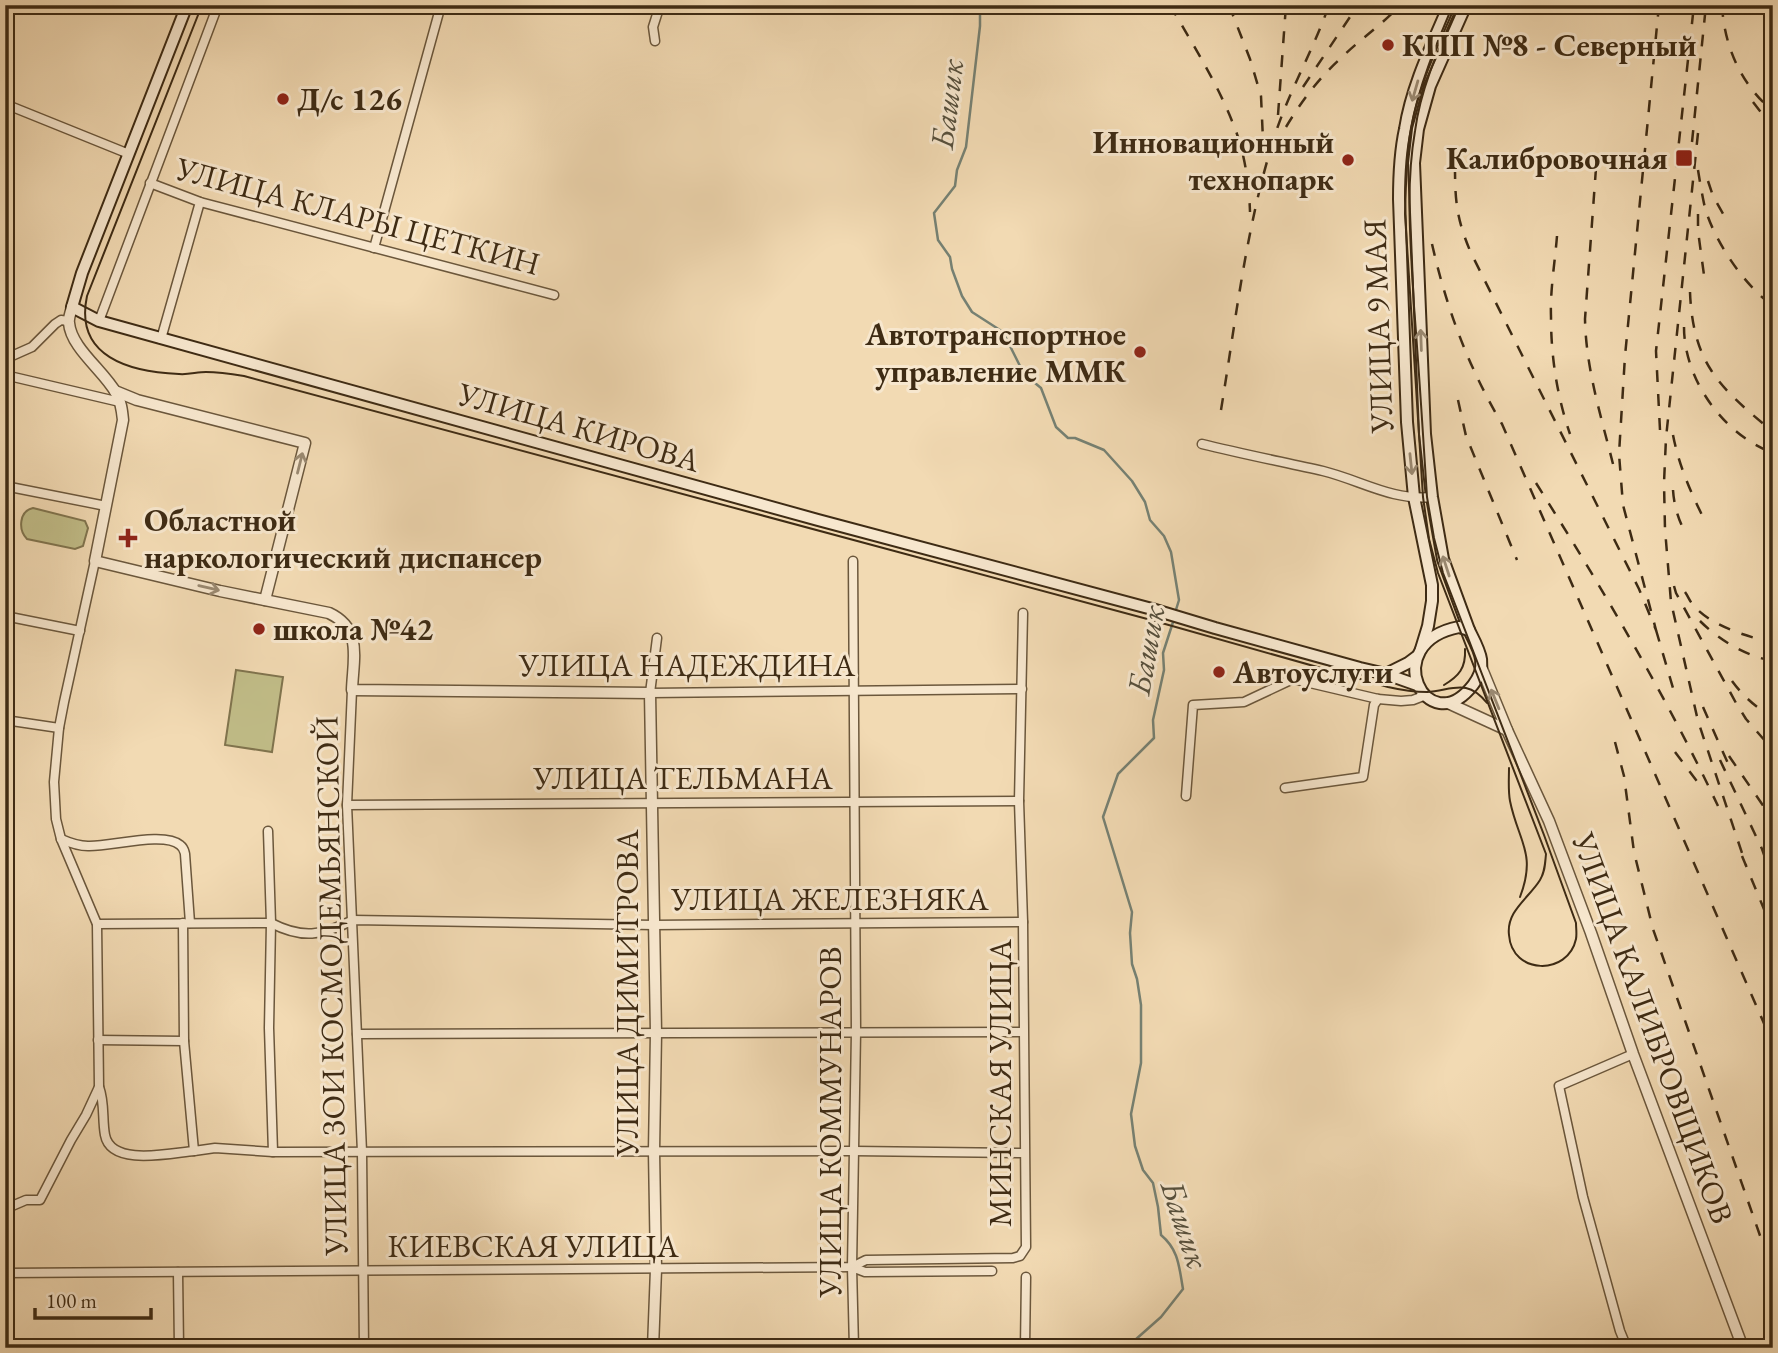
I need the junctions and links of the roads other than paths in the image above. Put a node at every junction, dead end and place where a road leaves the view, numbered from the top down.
1 (187, 5) edge
2 (218, 5) edge
3 (441, 5) edge
4 (660, 5) edge
5 (1449, 5) edge
6 (1466, 5) edge
7 (655, 41) dead end
8 (5, 104) edge
9 (129, 154) junction
10 (150, 183) junction
11 (200, 202) junction
12 (374, 248) junction
13 (554, 295) dead end
14 (72, 307) junction
15 (68, 321) junction
16 (99, 321) junction
17 (161, 339) junction
18 (5, 359) edge
19 (5, 375) edge
20 (116, 391) junction
21 (120, 402) junction
22 (1202, 444) dead end
23 (5, 486) edge
24 (1432, 496) junction
25 (1414, 497) junction
26 (106, 506) junction
27 (95, 561) junction
28 (853, 561) dead end
29 (265, 600) junction
30 (1023, 613) dead end
31 (5, 616) edge
32 (1469, 630) junction
33 (80, 631) junction
34 (657, 638) dead end
35 (1419, 653) junction
36 (1482, 669) junction
37 (1386, 674) junction
38 (1417, 685) junction
39 (1022, 689) junction
40 (352, 690) junction
41 (854, 691) junction
42 (650, 693) junction
43 (1426, 695) junction
44 (1378, 698) junction
45 (1448, 703) junction
46 (5, 720) edge
47 (59, 728) junction
48 (1507, 730) junction
49 (1285, 788) dead end
50 (1186, 796) dead end
51 (1019, 801) junction
52 (855, 802) junction
53 (652, 803) junction
54 (347, 805) junction
55 (268, 831) dead end
56 (61, 839) junction
57 (352, 920) junction
58 (1023, 922) junction
59 (186, 923) junction
60 (271, 923) junction
61 (856, 923) junction
62 (97, 924) junction
63 (654, 925) junction
64 (856, 1032) junction
65 (1023, 1032) junction
66 (656, 1033) junction
67 (357, 1034) junction
68 (99, 1040) junction
69 (184, 1041) junction
70 (1633, 1054) junction
71 (99, 1087) junction
72 (194, 1150) junction
73 (654, 1151) junction
74 (854, 1151) junction
75 (274, 1152) junction
76 (362, 1152) junction
77 (1024, 1153) junction
78 (5, 1209) edge
79 (1020, 1256) joint
80 (968, 1259) junction
81 (852, 1267) junction
82 (656, 1269) junction
83 (363, 1271) junction
84 (968, 1271) junction
85 (992, 1271) dead end
86 (178, 1272) junction
87 (5, 1273) edge
88 (1026, 1277) dead end
89 (179, 1348) edge
90 (364, 1348) edge
91 (653, 1348) edge
92 (854, 1348) edge
93 (1025, 1348) edge
94 (1627, 1348) edge
95 (1743, 1348) edge

1 - 9 main road
2 - 10 street
3 - 12 street
4 - 7 street
5 -> 25 main road, УЛИЦА 9 МАЯ
24 -> 6 main road, УЛИЦА 9 МАЯ
8 - 9 street
9 - 14 main road
10 - 11 street, УЛИЦА КЛАРЫ ЦЕТКИН
10 - 16 street
11 - 12 street, УЛИЦА КЛАРЫ ЦЕТКИН
11 - 17 street
12 - 13 street, УЛИЦА КЛАРЫ ЦЕТКИН
14 - 15 street
14 - 16 main road, УЛИЦА КИРОВА
15 - 18 street
15 - 20 street
16 - 17 main road, УЛИЦА КИРОВА
17 - 37 main road, УЛИЦА КИРОВА
19 - 21 street
20 - 21 street
29 -> 20 street
21 - 26 street
22 - 25 street
23 - 26 street
24 - 25 street
32 -> 24 main road, УЛИЦА 9 МАЯ
25 - 35 main road, УЛИЦА 9 МАЯ
26 - 27 street
27 -> 29 street
27 - 33 street
28 - 41 street, УЛИЦА КОММУНАРОВ
29 - 40 street, УЛИЦА ЗОИ КОСМОДЕМЬЯНСКОЙ
30 - 39 street, МИНСКАЯ УЛИЦА
31 - 33 street
32 - 35 main road
32 - 36 main road
33 - 47 street
34 - 42 street, УЛИЦА ДИМИТРОВА
35 - 37 main road
35 - 38 main road
36 - 45 main road
48 -> 36 street, УЛИЦА КАЛИБРОВЩИКОВ
37 - 38 main road, УЛИЦА КИРОВА
38 - 43 main road, УЛИЦА КИРОВА
39 - 41 street, УЛИЦА НАДЕЖДИНА
39 - 51 street, МИНСКАЯ УЛИЦА
40 - 42 street, УЛИЦА НАДЕЖДИНА
40 - 54 street, УЛИЦА ЗОИ КОСМОДЕМЬЯНСКОЙ
41 - 42 street, УЛИЦА НАДЕЖДИНА
41 - 52 street, УЛИЦА КОММУНАРОВ
42 - 53 street, УЛИЦА ДИМИТРОВА
43 - 44 street
43 - 45 main road, УЛИЦА КИРОВА
44 - 49 street
44 - 50 street
45 - 48 street
46 - 47 street
47 - 56 street
48 - 70 street, УЛИЦА КАЛИБРОВЩИКОВ
51 - 52 street, УЛИЦА ТЕЛЬМАНА
51 - 58 street, МИНСКАЯ УЛИЦА
52 - 53 street, УЛИЦА ТЕЛЬМАНА
52 - 61 street, УЛИЦА КОММУНАРОВ
53 - 54 street, УЛИЦА ТЕЛЬМАНА
53 - 63 street, УЛИЦА ДИМИТРОВА
54 - 57 street, УЛИЦА ЗОИ КОСМОДЕМЬЯНСКОЙ
55 - 60 street
56 - 59 street
56 - 62 street
57 - 60 street, УЛИЦА ЖЕЛЕЗНЯКА
57 - 63 street, УЛИЦА ЖЕЛЕЗНЯКА
57 - 67 street, УЛИЦА ЗОИ КОСМОДЕМЬЯНСКОЙ
58 - 61 street, УЛИЦА ЖЕЛЕЗНЯКА
58 - 65 street, МИНСКАЯ УЛИЦА
59 - 60 street, УЛИЦА ЖЕЛЕЗНЯКА
59 - 62 street, УЛИЦА ЖЕЛЕЗНЯКА
59 - 69 street
60 - 75 street
61 - 63 street, УЛИЦА ЖЕЛЕЗНЯКА
61 - 64 street, УЛИЦА КОММУНАРОВ
62 - 68 street
63 - 66 street, УЛИЦА ДИМИТРОВА
64 - 65 street
64 - 66 street
64 - 74 street, УЛИЦА КОММУНАРОВ
65 - 77 street, МИНСКАЯ УЛИЦА
66 - 67 street
66 - 73 street, УЛИЦА ДИМИТРОВА
67 - 76 street, УЛИЦА ЗОИ КОСМОДЕМЬЯНСКОЙ
68 - 69 street
68 - 71 street
69 - 72 street
70 - 94 street
70 - 95 street, УЛИЦА КАЛИБРОВЩИКОВ
71 - 72 street
71 - 78 street
72 - 75 street
73 - 74 street
73 - 76 street
73 - 82 street, УЛИЦА ДИМИТРОВА
74 - 77 street
74 - 81 street, УЛИЦА КОММУНАРОВ
75 - 76 street
76 - 83 street, УЛИЦА ЗОИ КОСМОДЕМЬЯНСКОЙ
77 - 79 street, МИНСКАЯ УЛИЦА
79 - 80 street, КИЕВСКАЯ УЛИЦА
80 - 81 street, КИЕВСКАЯ УЛИЦА
80 - 84 street
81 - 82 street, КИЕВСКАЯ УЛИЦА
81 - 84 street, КИЕВСКАЯ УЛИЦА
81 - 92 street, УЛИЦА КОММУНАРОВ
82 - 83 street, КИЕВСКАЯ УЛИЦА
82 - 91 street, УЛИЦА ДИМИТРОВА
83 - 86 street, КИЕВСКАЯ УЛИЦА
83 - 90 street, УЛИЦА ЗОИ КОСМОДЕМЬЯНСКОЙ
84 - 85 street, КИЕВСКАЯ УЛИЦА
86 - 87 street, КИЕВСКАЯ УЛИЦА
86 - 89 street
88 - 93 street

